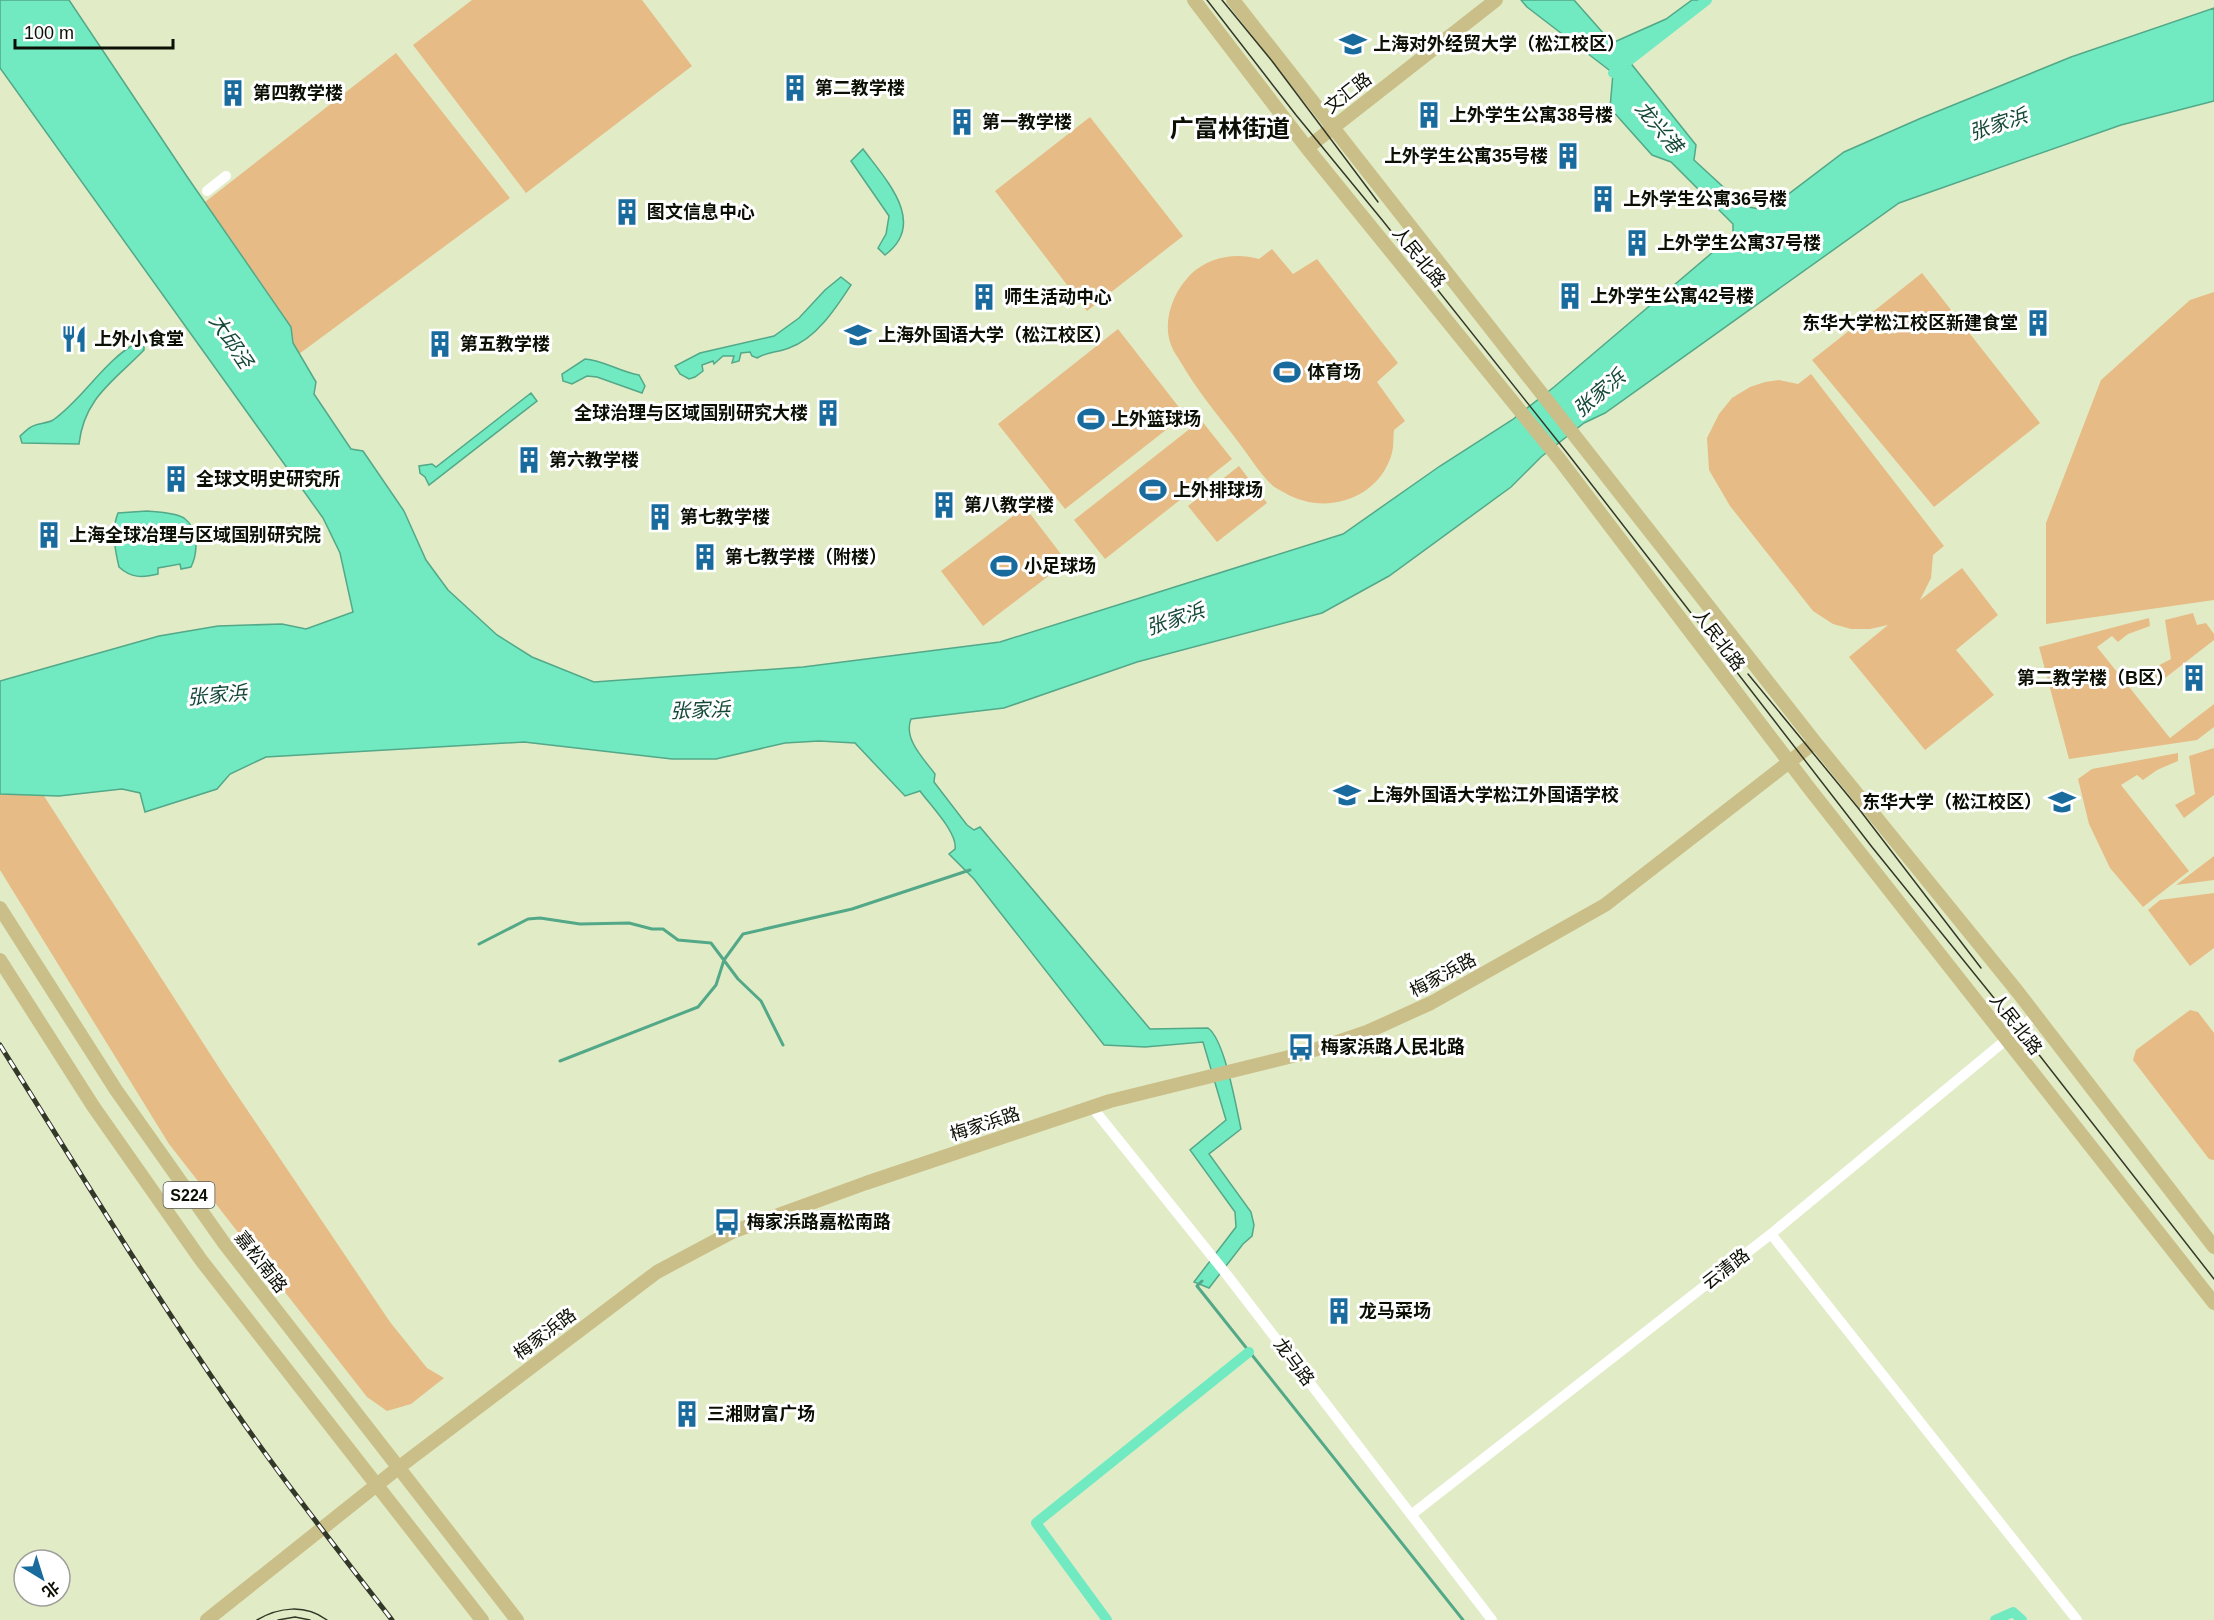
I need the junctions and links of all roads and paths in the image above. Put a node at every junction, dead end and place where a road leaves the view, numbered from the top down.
1 (1194, 0) edge
2 (1233, 0) edge
3 (1496, 0) edge
4 (1333, 128) junction
5 (1306, 148) junction
6 (226, 176) dead end
7 (207, 191) dead end
8 (1815, 742) junction
9 (1790, 763) junction
10 (0, 908) edge
11 (0, 960) edge
12 (2036, 1015) junction
13 (2006, 1040) junction
14 (1092, 1107) junction
15 (1771, 1234) junction
16 (2214, 1247) edge
17 (2214, 1303) edge
18 (398, 1468) junction
19 (376, 1485) junction
20 (1410, 1515) junction
21 (207, 1620) edge
22 (482, 1620) edge
23 (517, 1620) edge
24 (1492, 1620) edge
25 (2077, 1620) edge

1 - 5 main road, 人民北路
2 - 4 main road, 人民北路
3 - 4 main road, 文汇路
4 - 5 main road, 文汇路
4 - 8 main road, 人民北路
5 - 9 main road, 人民北路
6 - 7 street
8 - 9 main road, 梅家浜路
8 - 12 main road, 人民北路
9 - 13 main road, 人民北路
9 - 14 main road, 梅家浜路
10 - 18 main road, 嘉松南路 / S224
11 - 19 main road, S224
12 - 13 street, 云清路
12 - 16 main road, 人民北路
13 - 15 street, 云清路
13 - 17 main road, 人民北路
14 - 18 main road, 梅家浜路
14 - 20 street, 龙马路
15 - 20 street, 云清路
15 - 25 street
18 - 19 main road, 梅家浜路
18 - 23 main road, 嘉松南路 / S224
19 - 21 main road, 梅家浜路
19 - 22 main road, S224
20 - 24 street, 龙马路

